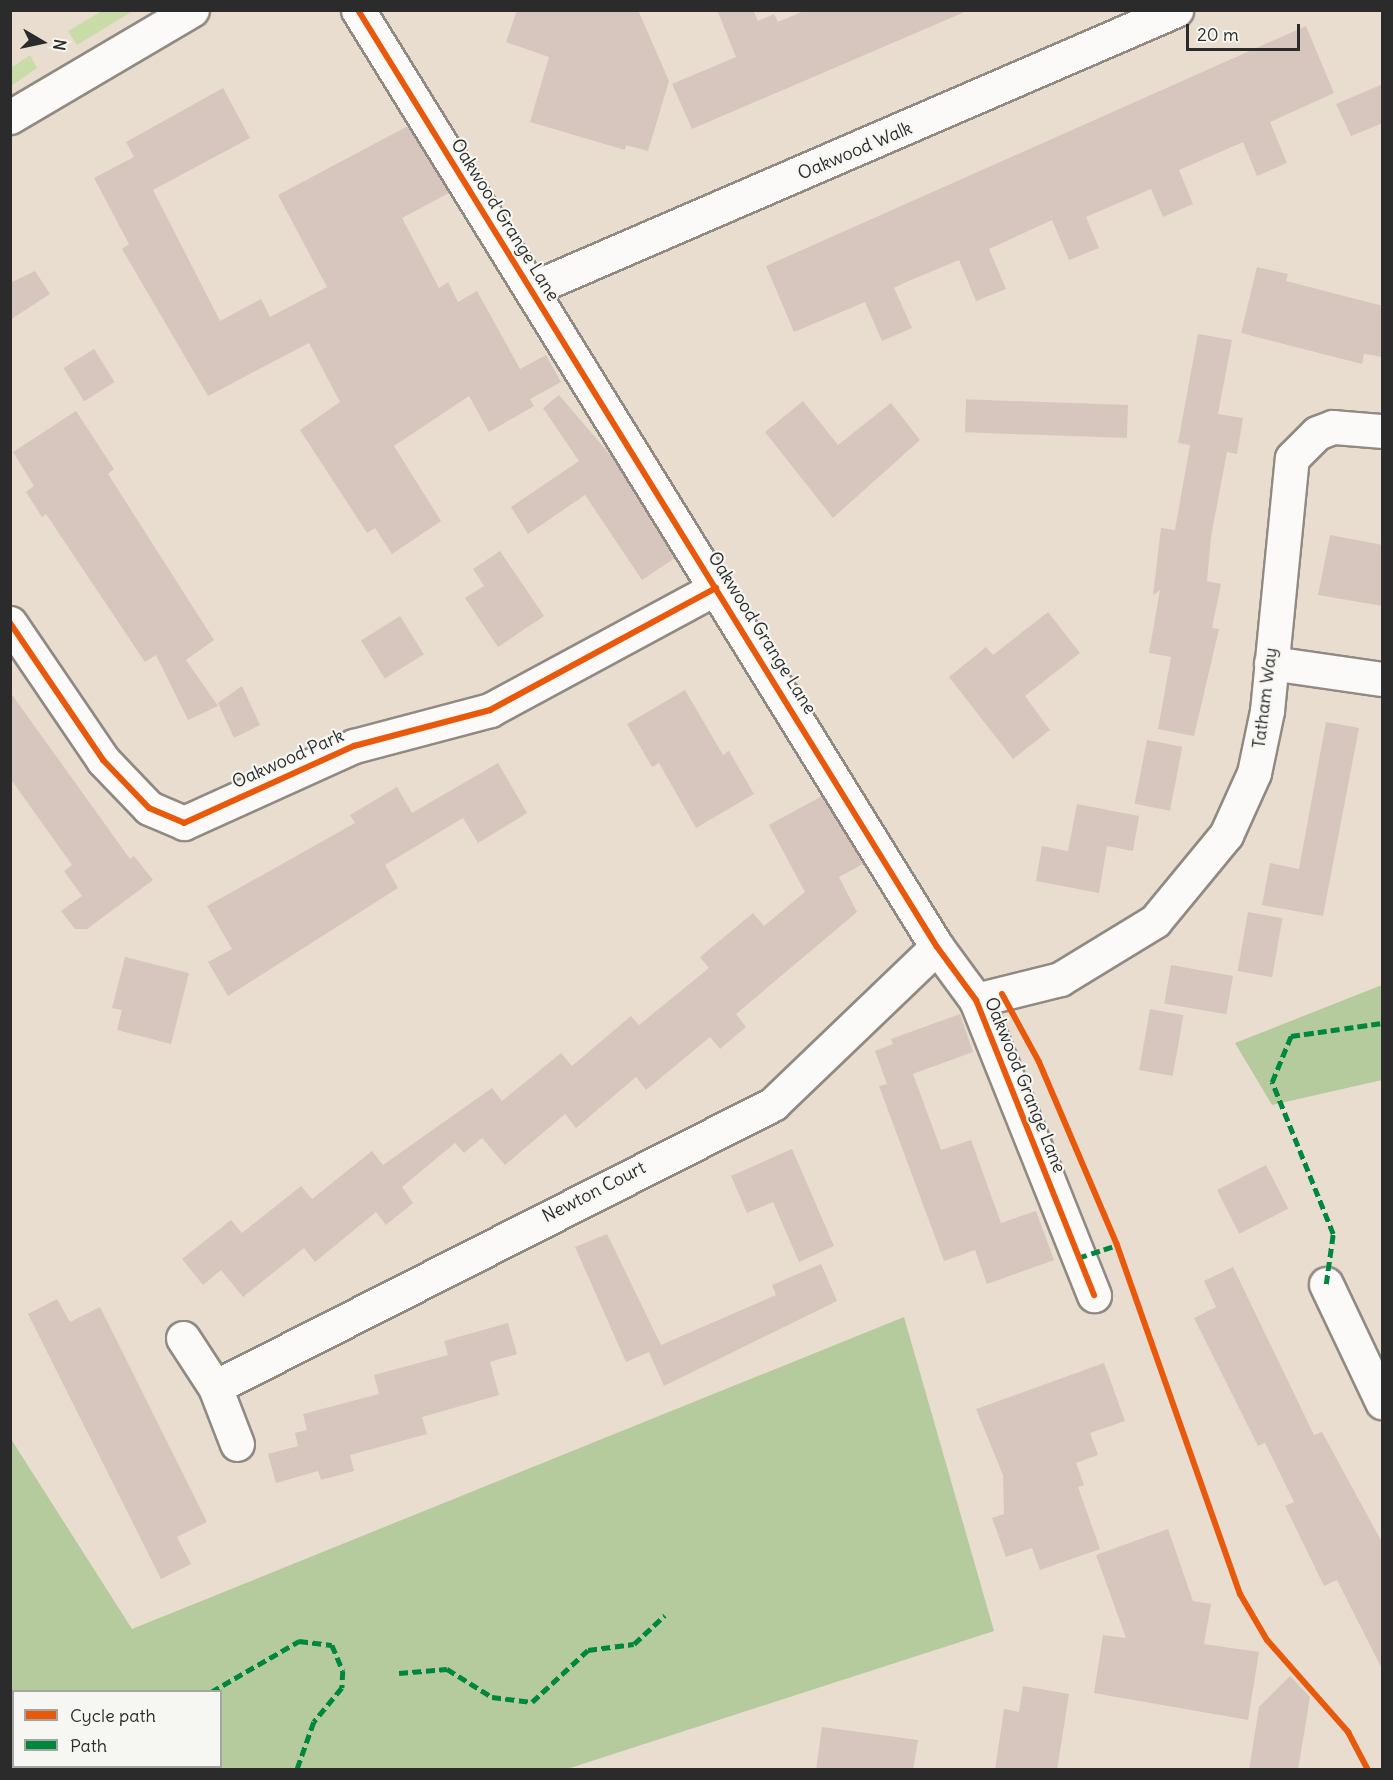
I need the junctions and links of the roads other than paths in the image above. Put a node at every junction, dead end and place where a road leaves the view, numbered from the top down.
1 (192, 10) edge
2 (358, 10) edge
3 (1176, 10) edge
4 (10, 117) edge
5 (531, 289) junction
6 (1383, 431) edge
7 (716, 588) junction
8 (10, 623) edge
9 (1271, 663) junction
10 (1383, 679) edge
11 (937, 946) junction
12 (976, 1000) junction
13 (1326, 1284) dead end
14 (1094, 1295) dead end
15 (183, 1338) dead end
16 (215, 1387) junction
17 (1383, 1402) edge
18 (237, 1444) dead end

1 - 4 street
2 - 5 street, Oakwood Grange Lane
3 - 5 street, Oakwood Walk
5 - 7 street, Oakwood Grange Lane
6 - 9 street, Tatham Way
7 - 8 street, Oakwood Park
7 - 11 street, Oakwood Grange Lane
9 - 10 street
9 - 12 street, Tatham Way
11 - 12 street, Oakwood Grange Lane
11 - 16 street, Newton Court
12 - 14 street, Oakwood Grange Lane
13 - 17 street
15 - 16 street
16 - 18 street

